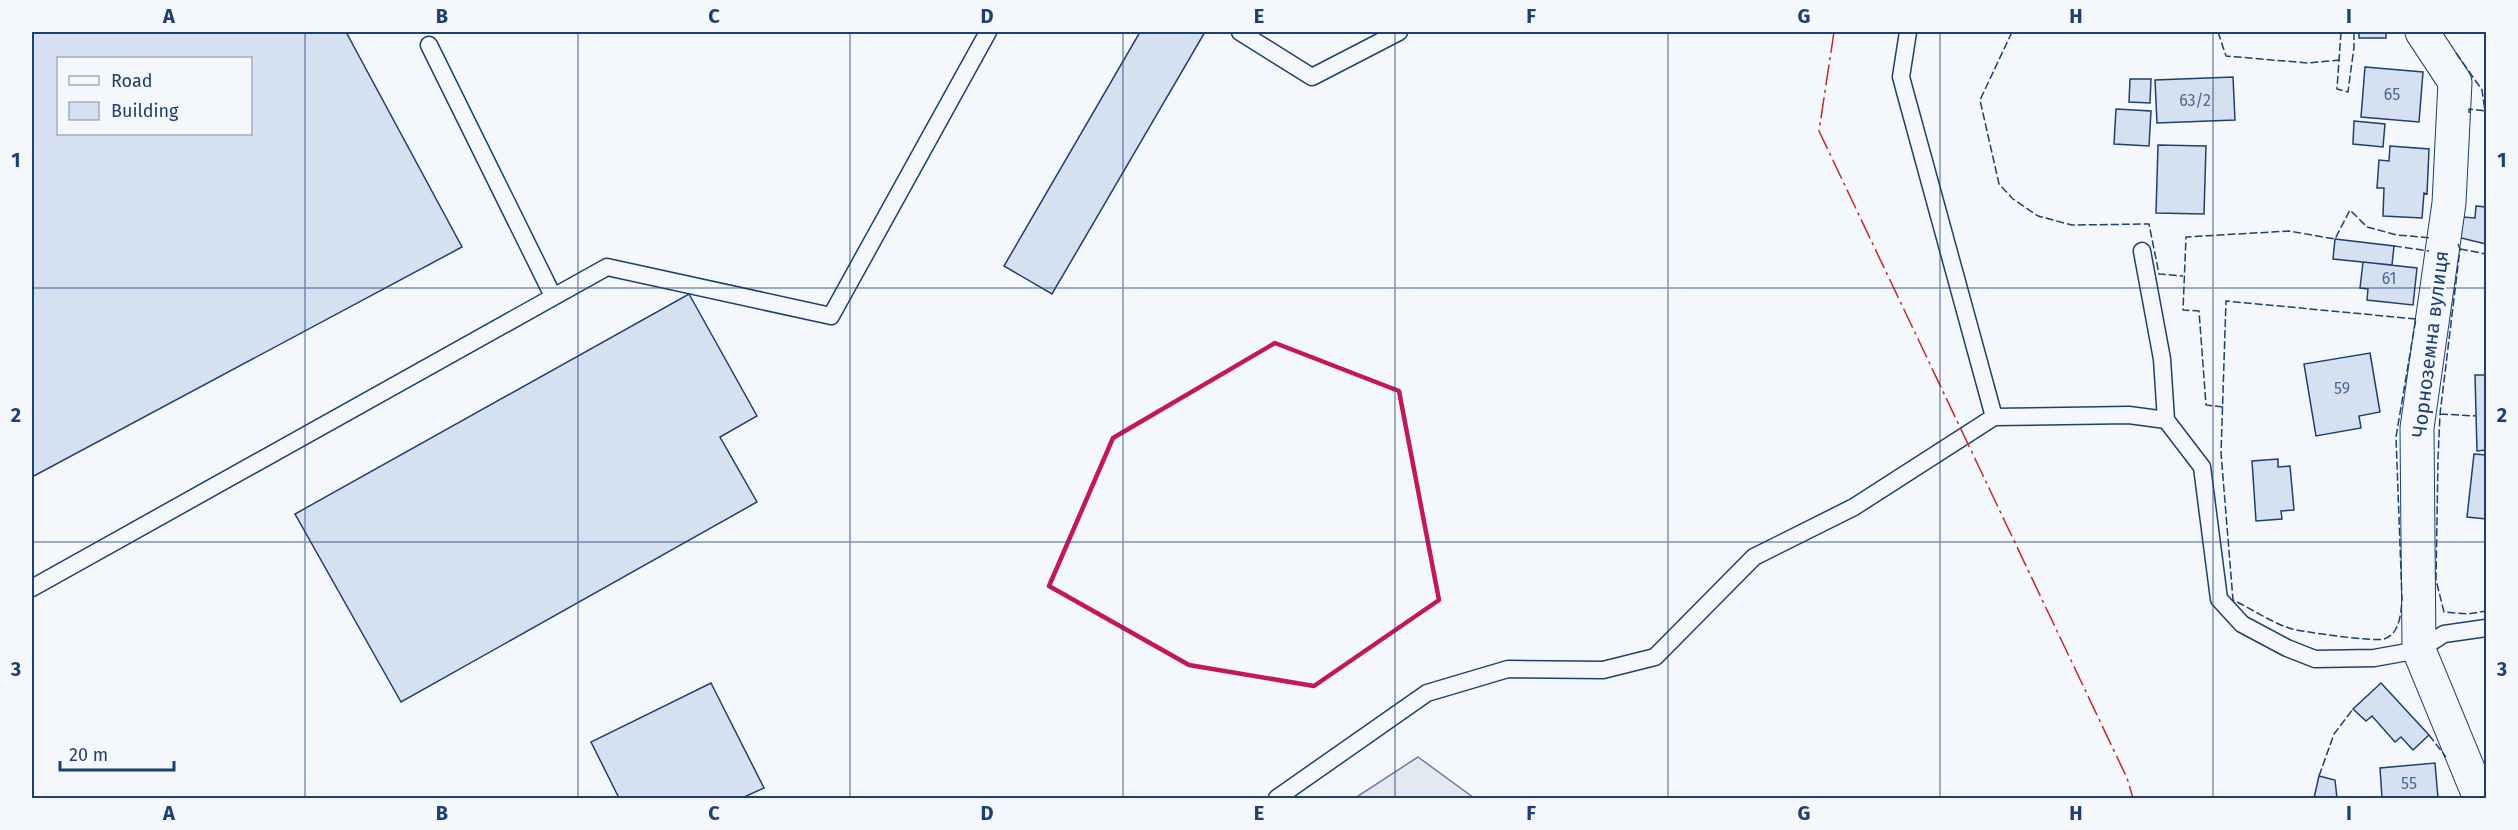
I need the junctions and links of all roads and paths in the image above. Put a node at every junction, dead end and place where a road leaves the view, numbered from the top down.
1 (988, 32) edge
2 (1240, 32) edge
3 (1399, 32) edge
4 (1908, 32) edge
5 (2422, 32) edge
6 (429, 45) dead end
7 (2142, 251) dead end
8 (554, 296) junction
9 (1994, 417) junction
10 (2166, 420) junction
11 (32, 588) edge
12 (2487, 627) edge
13 (2419, 650) junction
14 (1277, 798) edge
15 (2480, 798) edge

1 - 8 lane
2 - 3 lane
4 - 9 lane
5 - 13 street, Чорноземна вулиця
6 - 8 lane
7 - 10 lane
8 - 11 lane
9 - 10 lane
9 - 14 lane
10 - 13 lane
12 - 13 lane
13 - 15 street, Чорноземна вулиця

